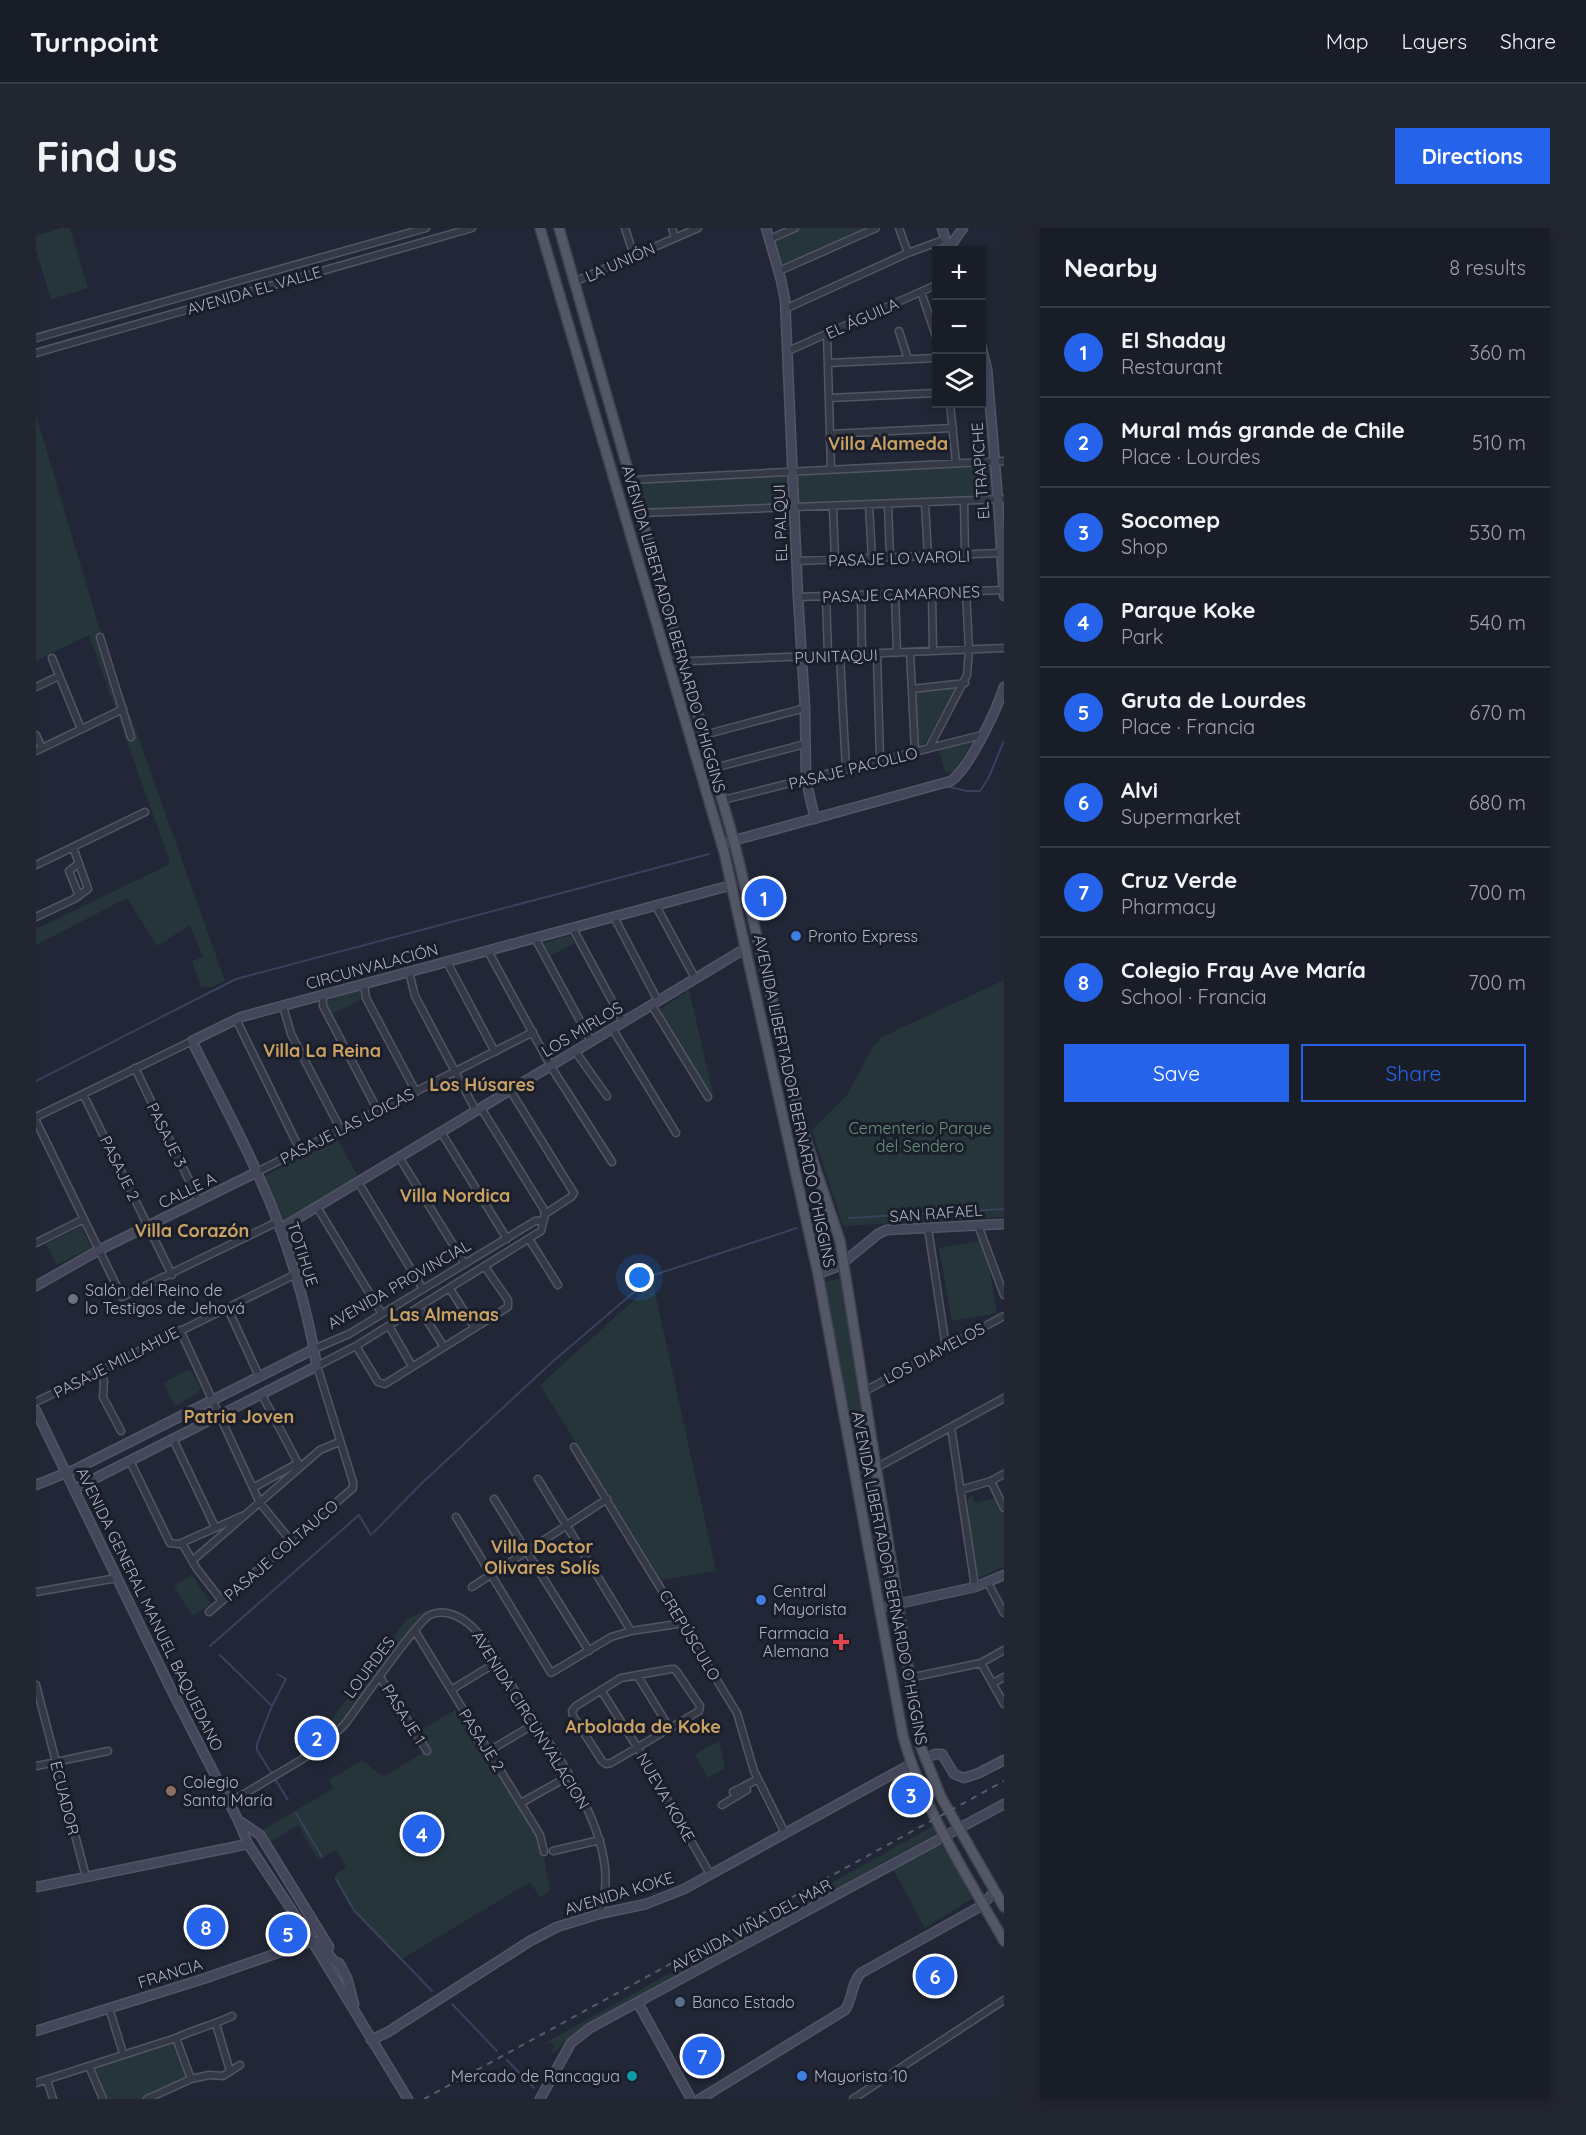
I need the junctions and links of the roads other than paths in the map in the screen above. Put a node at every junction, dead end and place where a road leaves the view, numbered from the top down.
1 (426, 228) edge
2 (472, 228) edge
3 (540, 228) edge
4 (559, 228) edge
5 (625, 228) edge
6 (672, 228) edge
7 (698, 228) edge
8 (766, 228) edge
9 (795, 228) edge
10 (876, 228) edge
11 (899, 228) edge
12 (942, 228) edge
13 (963, 228) edge
14 (675, 238) junction
15 (770, 239) junction
16 (948, 246) edge
17 (932, 249) edge
18 (908, 253) junction
19 (634, 256) junction
20 (779, 271) junction
21 (574, 282) junction
22 (932, 287) edge
23 (921, 292) junction
24 (786, 309) junction
25 (932, 324) edge
26 (84, 325) junction
27 (898, 331) dead end
28 (827, 334) junction
29 (36, 338) edge
30 (88, 338) junction
31 (788, 351) junction
32 (36, 353) edge
33 (932, 358) edge
34 (908, 359) junction
35 (828, 363) junction
36 (986, 375) edge
37 (932, 393) edge
38 (829, 398) junction
39 (950, 408) edge
40 (953, 428) junction
41 (830, 434) junction
42 (1000, 461) edge
43 (956, 463) junction
44 (831, 469) junction
45 (793, 471) junction
46 (631, 480) junction
47 (1001, 500) edge
48 (964, 501) junction
49 (925, 503) junction
50 (888, 504) junction
51 (869, 505) junction
52 (833, 507) junction
53 (794, 508) junction
54 (640, 513) junction
55 (1001, 553) junction
56 (965, 555) junction
57 (928, 557) junction
58 (890, 558) junction
59 (872, 559) junction
60 (835, 560) junction
61 (796, 561) junction
62 (1004, 590) edge
63 (966, 591) junction
64 (932, 592) junction
65 (895, 594) junction
66 (861, 595) junction
67 (825, 596) junction
68 (1004, 596) edge
69 (798, 597) junction
70 (100, 637) dead end
71 (1004, 648) edge
72 (969, 650) junction
73 (933, 651) junction
74 (910, 652) junction
75 (897, 653) junction
76 (862, 655) junction
77 (877, 655) junction
78 (828, 656) junction
79 (840, 656) junction
80 (802, 657) junction
81 (51, 658) dead end
82 (668, 662) junction
83 (684, 666) junction
84 (672, 674) junction
85 (59, 676) junction
86 (965, 683) junction
87 (36, 687) edge
88 (1004, 687) edge
89 (912, 688) junction
90 (805, 708) junction
91 (123, 709) junction
92 (81, 729) junction
93 (36, 735) edge
94 (704, 735) junction
95 (982, 735) junction
96 (131, 736) dead end
97 (805, 744) junction
98 (929, 748) junction
99 (39, 749) edge
100 (915, 752) junction
101 (880, 760) junction
102 (714, 768) junction
103 (846, 770) junction
104 (806, 780) junction
105 (723, 800) junction
106 (145, 812) dead end
107 (815, 819) junction
108 (734, 841) junction
109 (722, 846) junction
110 (73, 848) junction
111 (79, 863) junction
112 (36, 865) edge
113 (732, 885) junction
114 (77, 897) junction
115 (656, 906) junction
116 (36, 917) edge
117 (614, 917) junction
118 (573, 929) junction
119 (535, 938) junction
120 (746, 948) junction
121 (488, 951) junction
122 (447, 962) junction
123 (409, 972) junction
124 (694, 978) junction
125 (364, 985) junction
126 (323, 995) junction
127 (655, 1003) junction
128 (283, 1006) junction
129 (236, 1019) junction
130 (623, 1021) junction
131 (612, 1028) junction
132 (533, 1032) junction
133 (192, 1041) junction
134 (591, 1041) junction
135 (575, 1051) junction
136 (495, 1052) junction
137 (551, 1065) junction
138 (135, 1068) junction
139 (455, 1072) junction
140 (510, 1090) junction
141 (416, 1092) junction
142 (83, 1094) junction
143 (607, 1096) dead end
144 (708, 1097) dead end
145 (478, 1109) junction
146 (378, 1111) junction
147 (36, 1117) edge
148 (36, 1121) edge
149 (341, 1130) junction
150 (441, 1132) junction
151 (676, 1133) dead end
152 (300, 1150) junction
153 (399, 1157) junction
154 (612, 1162) dead end
155 (257, 1172) junction
156 (358, 1182) junction
157 (199, 1201) junction
158 (317, 1207) junction
159 (545, 1217) junction
160 (84, 1219) junction
161 (1004, 1224) edge
162 (978, 1225) junction
163 (148, 1226) junction
164 (279, 1226) junction
165 (928, 1228) junction
166 (507, 1239) junction
167 (529, 1239) junction
168 (36, 1243) edge
169 (99, 1250) junction
170 (844, 1262) junction
171 (465, 1263) junction
172 (485, 1267) junction
173 (818, 1274) junction
174 (172, 1275) junction
175 (294, 1275) junction
176 (558, 1285) dead end
177 (36, 1286) edge
178 (423, 1288) junction
179 (450, 1289) junction
180 (1004, 1295) edge
181 (227, 1307) junction
182 (419, 1308) junction
183 (382, 1314) junction
184 (1004, 1316) edge
185 (389, 1326) junction
186 (475, 1328) junction
187 (180, 1330) junction
188 (356, 1346) junction
189 (444, 1347) junction
190 (946, 1347) junction
191 (314, 1349) junction
192 (317, 1366) junction
193 (412, 1366) junction
194 (100, 1370) junction
195 (259, 1376) junction
196 (864, 1391) junction
197 (262, 1395) junction
198 (1004, 1398) edge
199 (212, 1399) junction
200 (36, 1402) edge
201 (36, 1411) edge
202 (219, 1416) junction
203 (951, 1427) junction
204 (121, 1431) dead end
205 (173, 1439) junction
206 (339, 1442) junction
207 (574, 1447) dead end
208 (130, 1461) junction
209 (299, 1465) junction
210 (876, 1468) junction
211 (66, 1474) junction
212 (1004, 1474) edge
213 (538, 1479) dead end
214 (991, 1480) junction
215 (36, 1485) edge
216 (252, 1488) junction
217 (352, 1488) joint
218 (74, 1489) junction
219 (960, 1490) junction
220 (494, 1499) dead end
221 (607, 1499) junction
222 (260, 1503) junction
223 (1004, 1508) edge
224 (247, 1514) junction
225 (456, 1517) dead end
226 (567, 1526) junction
227 (215, 1527) junction
228 (291, 1541) junction
229 (182, 1543) junction
230 (527, 1552) junction
231 (192, 1561) junction
232 (491, 1575) junction
233 (1004, 1575) edge
234 (117, 1578) junction
235 (988, 1583) junction
236 (472, 1587) dead end
237 (975, 1587) junction
238 (36, 1592) edge
239 (222, 1601) junction
240 (898, 1604) junction
241 (879, 1608) junction
242 (209, 1612) dead end
243 (1004, 1613) edge
244 (684, 1623) junction
245 (415, 1631) junction
246 (631, 1631) junction
247 (1004, 1650) edge
248 (589, 1651) junction
249 (497, 1662) junction
250 (981, 1663) junction
251 (637, 1675) junction
252 (380, 1677) junction
253 (1004, 1677) edge
254 (909, 1678) junction
255 (993, 1683) junction
256 (36, 1685) edge
257 (451, 1690) junction
258 (601, 1690) junction
259 (1004, 1704) edge
260 (536, 1723) junction
261 (669, 1727) junction
262 (637, 1747) junction
263 (108, 1751) dead end
264 (427, 1751) dead end
265 (489, 1751) junction
266 (925, 1759) junction
267 (1004, 1760) edge
268 (56, 1762) junction
269 (911, 1764) junction
270 (36, 1766) edge
271 (569, 1776) junction
272 (758, 1779) junction
273 (746, 1785) junction
274 (733, 1792) dead end
275 (229, 1803) junction
276 (521, 1803) junction
277 (1004, 1804) edge
278 (722, 1805) dead end
279 (238, 1820) junction
280 (958, 1829) junction
281 (785, 1833) junction
282 (946, 1836) junction
283 (600, 1840) junction
284 (248, 1844) junction
285 (553, 1851) dead end
286 (544, 1852) dead end
287 (710, 1874) junction
288 (86, 1877) junction
289 (36, 1887) edge
290 (995, 1891) junction
291 (984, 1904) junction
292 (1004, 1907) edge
293 (599, 1914) junction
294 (312, 1941) junction
295 (1004, 1941) edge
296 (341, 1966) junction
297 (1004, 2000) edge
298 (638, 2003) junction
299 (109, 2008) junction
300 (232, 2016) dead end
301 (359, 2019) junction
302 (216, 2024) junction
303 (36, 2031) edge
304 (176, 2038) junction
305 (371, 2040) junction
306 (123, 2053) junction
307 (240, 2065) dead end
308 (89, 2066) junction
309 (230, 2071) junction
310 (192, 2079) junction
311 (47, 2080) junction
312 (36, 2083) edge
313 (687, 2097) edge
314 (53, 2099) edge
315 (103, 2099) edge
316 (147, 2099) edge
317 (408, 2099) edge
318 (540, 2099) edge
319 (700, 2099) edge
320 (853, 2099) edge

1 - 26 street, AVENIDA EL VALLE
2 - 30 street, AVENIDA EL VALLE
3 - 82 main road, AVENIDA LIBERTADOR BERNARDO O'HIGGINS
4 - 21 main road, AVENIDA LIBERTADOR BERNARDO O'HIGGINS
5 - 19 street
6 - 14 street
7 - 14 street, LA UNIÓN
8 - 15 street, EL PALQUI
9 - 15 street
10 - 20 street
11 - 18 street
12 - 16 street
13 - 16 street
14 - 19 street, LA UNIÓN
15 - 20 street, EL PALQUI
17 - 18 street
18 - 24 street
19 - 21 street, LA UNIÓN
20 - 24 street, EL PALQUI
21 - 46 main road, AVENIDA LIBERTADOR BERNARDO O'HIGGINS
22 - 23 street, EL ÁGUILA
23 - 25 street
23 - 28 street, EL ÁGUILA
24 - 31 street, EL PALQUI
26 - 29 street, AVENIDA EL VALLE
26 - 30 street
27 - 34 street
28 - 31 street, EL ÁGUILA
28 - 35 street
30 - 32 street, AVENIDA EL VALLE
31 - 45 street, EL PALQUI
33 - 34 street
34 - 35 street
35 - 38 street
36 - 42 street, EL TRAPICHE
37 - 38 street
38 - 41 street
39 - 40 street
40 - 41 street
40 - 43 street
41 - 44 street
42 - 43 street
42 - 47 street, EL TRAPICHE
43 - 44 street
44 - 45 street
45 - 46 street
45 - 53 street, EL PALQUI
46 - 54 main road, AVENIDA LIBERTADOR BERNARDO O'HIGGINS
47 - 48 street
47 - 55 street, EL TRAPICHE
48 - 49 street
48 - 56 street
49 - 50 street
49 - 57 street
50 - 51 street
50 - 58 street
51 - 52 street
51 - 59 street
52 - 53 street
52 - 60 street
53 - 54 street
53 - 61 street, EL PALQUI
54 - 83 main road, AVENIDA LIBERTADOR BERNARDO O'HIGGINS
55 - 56 street, PASAJE LO VAROLI
55 - 62 street, EL TRAPICHE
56 - 57 street, PASAJE LO VAROLI
57 - 58 street, PASAJE LO VAROLI
58 - 59 street, PASAJE LO VAROLI
59 - 60 street, PASAJE LO VAROLI
60 - 61 street, PASAJE LO VAROLI
61 - 69 street, EL PALQUI
62 - 63 street, PASAJE CAMARONES
62 - 68 street, EL TRAPICHE
63 - 64 street, PASAJE CAMARONES
63 - 72 street
64 - 65 street, PASAJE CAMARONES
64 - 73 street
65 - 66 street, PASAJE CAMARONES
65 - 75 street
66 - 67 street, PASAJE CAMARONES
66 - 76 street
67 - 69 street, PASAJE CAMARONES
67 - 78 street
69 - 80 street, EL PALQUI
70 - 91 street
71 - 72 street, PUNITAQUI
72 - 73 street, PUNITAQUI
72 - 86 street
73 - 74 street, PUNITAQUI
74 - 75 street, PUNITAQUI
74 - 89 street
75 - 77 street, PUNITAQUI
76 - 77 street, PUNITAQUI
76 - 79 street, PUNITAQUI
77 - 101 street
78 - 79 street, PUNITAQUI
78 - 80 street, PUNITAQUI
79 - 103 street
80 - 83 street, PUNITAQUI
80 - 90 street, EL PALQUI
81 - 85 street
82 - 83 street, PUNITAQUI
82 - 84 main road, AVENIDA LIBERTADOR BERNARDO O'HIGGINS
83 - 84 main road
83 - 94 main road, AVENIDA LIBERTADOR BERNARDO O'HIGGINS
84 - 109 main road, AVENIDA LIBERTADOR BERNARDO O'HIGGINS
85 - 87 street
85 - 92 street
86 - 89 street
86 - 98 street
88 - 95 street
89 - 100 street
90 - 94 street
90 - 97 street, EL PALQUI
91 - 92 street
91 - 96 street
92 - 99 street
93 - 99 street
94 - 102 main road, AVENIDA LIBERTADOR BERNARDO O'HIGGINS
95 - 98 street, PASAJE PACOLLO
95 - 107 street
97 - 102 street
97 - 104 street, EL PALQUI
98 - 100 street, PASAJE PACOLLO
100 - 101 street, PASAJE PACOLLO
101 - 103 street, PASAJE PACOLLO
102 - 105 main road, AVENIDA LIBERTADOR BERNARDO O'HIGGINS
103 - 104 street, PASAJE PACOLLO
104 - 105 street, PASAJE PACOLLO
104 - 107 street, EL PALQUI
105 - 108 main road, AVENIDA LIBERTADOR BERNARDO O'HIGGINS
106 - 110 street
107 - 108 street
108 - 109 street
108 - 170 main road, AVENIDA LIBERTADOR BERNARDO O'HIGGINS
109 - 113 main road, AVENIDA LIBERTADOR BERNARDO O'HIGGINS
110 - 111 street
110 - 112 street
111 - 114 street
111 - 114 street
113 - 115 street, CIRCUNVALACIÓN
113 - 120 main road, AVENIDA LIBERTADOR BERNARDO O'HIGGINS
114 - 116 street
115 - 117 street, CIRCUNVALACIÓN
115 - 124 street
117 - 118 street, CIRCUNVALACIÓN
117 - 127 street
118 - 119 street, CIRCUNVALACIÓN
118 - 130 street
119 - 121 street, CIRCUNVALACIÓN
119 - 134 street
120 - 124 street, LOS MIRLOS
120 - 173 main road, AVENIDA LIBERTADOR BERNARDO O'HIGGINS
121 - 122 street, CIRCUNVALACIÓN
121 - 132 street
122 - 123 street, CIRCUNVALACIÓN
122 - 136 street
123 - 125 street, CIRCUNVALACIÓN
123 - 139 street
124 - 127 street, LOS MIRLOS
125 - 126 street, CIRCUNVALACIÓN
125 - 141 street
126 - 128 street, CIRCUNVALACIÓN
126 - 146 street
127 - 130 street, LOS MIRLOS
127 - 144 street
128 - 129 street, CIRCUNVALACIÓN
128 - 149 street
129 - 133 street, CIRCUNVALACIÓN
129 - 152 street
130 - 131 street, LOS MIRLOS
131 - 134 street, LOS MIRLOS
131 - 151 street
132 - 136 street, PASAJE LAS LOICAS
132 - 137 street
133 - 138 street, CIRCUNVALACIÓN
133 - 155 street, TOTIHUE
134 - 135 street, LOS MIRLOS
135 - 137 street, LOS MIRLOS
135 - 143 street
136 - 139 street, PASAJE LAS LOICAS
137 - 140 street, LOS MIRLOS
137 - 154 street
138 - 142 street, CIRCUNVALACIÓN
138 - 157 street, PASAJE 3
139 - 141 street, PASAJE LAS LOICAS
139 - 145 street
140 - 145 street, LOS MIRLOS
140 - 159 street
141 - 146 street, PASAJE LAS LOICAS
142 - 147 street, CIRCUNVALACIÓN
142 - 163 street, PASAJE 2
145 - 150 street, LOS MIRLOS
145 - 159 street
146 - 149 street, PASAJE LAS LOICAS
148 - 160 street
149 - 152 street, PASAJE LAS LOICAS
150 - 153 street, LOS MIRLOS
150 - 166 street
152 - 155 street, PASAJE LAS LOICAS
153 - 156 street, LOS MIRLOS
153 - 171 street
155 - 157 street, CALLE A
155 - 164 street, TOTIHUE
156 - 158 street, LOS MIRLOS
156 - 178 street
157 - 163 street, CALLE A
158 - 164 street, LOS MIRLOS
158 - 183 street
159 - 166 street, AVENIDA PROVINCIAL
159 - 167 street, AVENIDA PROVINCIAL
160 - 168 street
160 - 169 street
161 - 162 street, SAN RAFAEL
162 - 165 street, SAN RAFAEL
162 - 180 street
163 - 169 street, CALLE A
163 - 174 street, PASAJE 2
164 - 174 street
164 - 175 street, TOTIHUE
165 - 170 street, SAN RAFAEL
165 - 190 street
166 - 171 street, AVENIDA PROVINCIAL
167 - 172 street, AVENIDA PROVINCIAL
167 - 176 street
169 - 174 street
169 - 177 street, CALLE A
170 - 173 street, SAN RAFAEL
170 - 196 main road, AVENIDA LIBERTADOR BERNARDO O'HIGGINS
171 - 178 street, AVENIDA PROVINCIAL
172 - 179 street, AVENIDA PROVINCIAL
172 - 186 street
173 - 241 main road, AVENIDA LIBERTADOR BERNARDO O'HIGGINS
175 - 181 street, PASAJE MILLAHUE
175 - 191 street, TOTIHUE
178 - 183 street, AVENIDA PROVINCIAL
179 - 182 street, AVENIDA PROVINCIAL
179 - 186 street
181 - 187 street, PASAJE MILLAHUE
181 - 195 street
182 - 185 street, AVENIDA PROVINCIAL
182 - 189 street
183 - 191 street, AVENIDA PROVINCIAL
184 - 190 street, LOS DIAMELOS
185 - 188 street, AVENIDA PROVINCIAL
185 - 193 street
186 - 189 street
187 - 194 street, PASAJE MILLAHUE
187 - 199 street
188 - 192 street, AVENIDA PROVINCIAL
188 - 193 street
189 - 193 street
190 - 196 street, LOS DIAMELOS
191 - 192 street, TOTIHUE
191 - 195 street, AVENIDA PROVINCIAL
192 - 197 street, AVENIDA PROVINCIAL
192 - 206 street, TOTIHUE
194 - 200 street, PASAJE MILLAHUE
194 - 204 street
195 - 199 street, AVENIDA PROVINCIAL
196 - 210 main road, AVENIDA LIBERTADOR BERNARDO O'HIGGINS
197 - 202 street, AVENIDA PROVINCIAL
197 - 209 street
198 - 203 street
199 - 202 street
199 - 211 street, AVENIDA PROVINCIAL
201 - 211 street, AVENIDA GENERAL MANUEL BAQUEDANO
202 - 205 street, AVENIDA PROVINCIAL
202 - 216 street
203 - 210 street
203 - 219 street
205 - 208 street, AVENIDA PROVINCIAL
205 - 227 street
206 - 209 street
206 - 217 street, TOTIHUE
207 - 221 street, CREPÚSCULO
208 - 218 street, AVENIDA PROVINCIAL
208 - 229 street
209 - 216 street
209 - 222 street
210 - 240 main road, AVENIDA LIBERTADOR BERNARDO O'HIGGINS
211 - 215 street, AVENIDA PROVINCIAL
211 - 218 street, AVENIDA GENERAL MANUEL BAQUEDANO
212 - 214 street
213 - 226 street
214 - 219 street
214 - 223 street
216 - 222 street
217 - 228 street, PASAJE COLTAUCO
218 - 234 street, AVENIDA GENERAL MANUEL BAQUEDANO
219 - 237 street
220 - 230 street
221 - 226 street
221 - 244 street, CREPÚSCULO
222 - 224 street
222 - 228 street
224 - 227 street
224 - 231 street
225 - 232 street
226 - 230 street
226 - 246 street
227 - 229 street
228 - 239 street, PASAJE COLTAUCO
229 - 231 street
230 - 232 street
230 - 248 street
231 - 239 street
232 - 236 street
232 - 248 street
233 - 235 street
234 - 238 street
234 - 275 street, AVENIDA GENERAL MANUEL BAQUEDANO
235 - 237 street
235 - 243 street
237 - 240 street
239 - 242 street, PASAJE COLTAUCO
240 - 241 street
240 - 254 main road, AVENIDA LIBERTADOR BERNARDO O'HIGGINS
241 - 269 main road, AVENIDA LIBERTADOR BERNARDO O'HIGGINS
244 - 246 street
244 - 272 street, CREPÚSCULO
245 - 249 street, AVENIDA CIRCUNVALACION
245 - 252 street, LOURDES
245 - 257 street, PASAJE 2
246 - 248 street
247 - 250 street
249 - 257 street
249 - 260 street, AVENIDA CIRCUNVALACION
250 - 254 street
250 - 255 street
251 - 258 street
251 - 261 street
251 - 261 street
252 - 264 street, PASAJE 1
252 - 275 street, LOURDES
253 - 255 street
254 - 266 main road, AVENIDA LIBERTADOR BERNARDO O'HIGGINS
255 - 259 street
256 - 268 street, ECUADOR
257 - 265 street, PASAJE 2
258 - 262 street, NUEVA KOKE
258 - 262 street
260 - 265 street
260 - 271 street, AVENIDA CIRCUNVALACION
261 - 262 street
262 - 287 street, NUEVA KOKE
263 - 268 street
265 - 276 street, PASAJE 2
266 - 267 street
266 - 280 main road, AVENIDA LIBERTADOR BERNARDO O'HIGGINS
268 - 270 street
268 - 288 street, ECUADOR
269 - 281 street, AVENIDA KOKE
269 - 282 main road, AVENIDA LIBERTADOR BERNARDO O'HIGGINS
271 - 276 street
271 - 283 street, AVENIDA CIRCUNVALACION
272 - 273 street
272 - 281 street, CREPÚSCULO
273 - 274 street
273 - 278 street
275 - 279 street, AVENIDA GENERAL MANUEL BAQUEDANO
276 - 286 street, PASAJE 2
277 - 280 street, AVENIDA VIÑA DEL MAR
279 - 284 street, AVENIDA GENERAL MANUEL BAQUEDANO
279 - 296 street, AVENIDA GENERAL MANUEL BAQUEDANO
280 - 282 street, AVENIDA VIÑA DEL MAR
280 - 290 main road, AVENIDA LIBERTADOR BERNARDO O'HIGGINS
281 - 287 street, AVENIDA KOKE
282 - 291 main road, AVENIDA LIBERTADOR BERNARDO O'HIGGINS
282 - 298 street, AVENIDA VIÑA DEL MAR
283 - 285 street
283 - 293 street, AVENIDA CIRCUNVALACION
284 - 288 street
284 - 294 street, AVENIDA GENERAL MANUEL BAQUEDANO
287 - 293 street, AVENIDA KOKE
288 - 289 street
290 - 291 street
290 - 292 main road, AVENIDA LIBERTADOR BERNARDO O'HIGGINS
291 - 295 main road, AVENIDA LIBERTADOR BERNARDO O'HIGGINS
291 - 319 street
293 - 305 street, AVENIDA KOKE
294 - 296 street, AVENIDA GENERAL MANUEL BAQUEDANO
294 - 299 street, FRANCIA
294 - 301 street, AVENIDA GENERAL MANUEL BAQUEDANO
296 - 301 street, AVENIDA GENERAL MANUEL BAQUEDANO
297 - 320 street
298 - 313 street
298 - 318 street, AVENIDA VIÑA DEL MAR
299 - 303 street, FRANCIA
299 - 306 street
300 - 302 street
301 - 305 street, AVENIDA GENERAL MANUEL BAQUEDANO
302 - 304 street
302 - 309 street
304 - 306 street
304 - 310 street
305 - 317 street, AVENIDA GENERAL MANUEL BAQUEDANO
306 - 308 street
307 - 309 street
308 - 311 street
308 - 315 street
309 - 310 street
310 - 316 street
311 - 312 street
311 - 314 street

